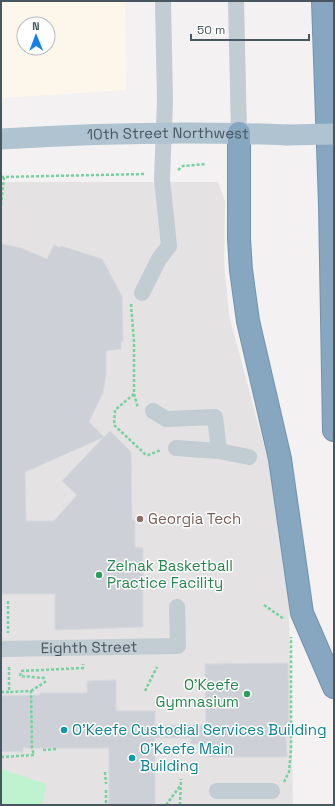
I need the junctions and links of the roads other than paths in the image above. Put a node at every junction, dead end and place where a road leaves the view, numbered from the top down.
1 (163, 1) edge
2 (236, 1) edge
3 (323, 1) edge
4 (165, 132) junction
5 (239, 133) junction
6 (334, 134) edge
7 (1, 139) edge
8 (136, 296) road end
9 (147, 412) road end
10 (334, 430) edge
11 (170, 448) road end
12 (219, 450) junction
13 (249, 457) dead end
14 (177, 607) dead end
15 (1, 649) edge
16 (334, 687) edge
17 (217, 791) dead end
18 (272, 791) road end

1 - 4 street
2 - 5 street
3 - 10 highway
4 - 5 main road, 10th Street Northwest
4 - 7 main road, 10th Street Northwest
4 - 8 street
5 - 6 main road, 10th Street Northwest, bridge
5 - 16 highway
9 - 12 street
11 - 12 street
12 - 13 street
14 - 15 street, Eighth Street
17 - 18 street

